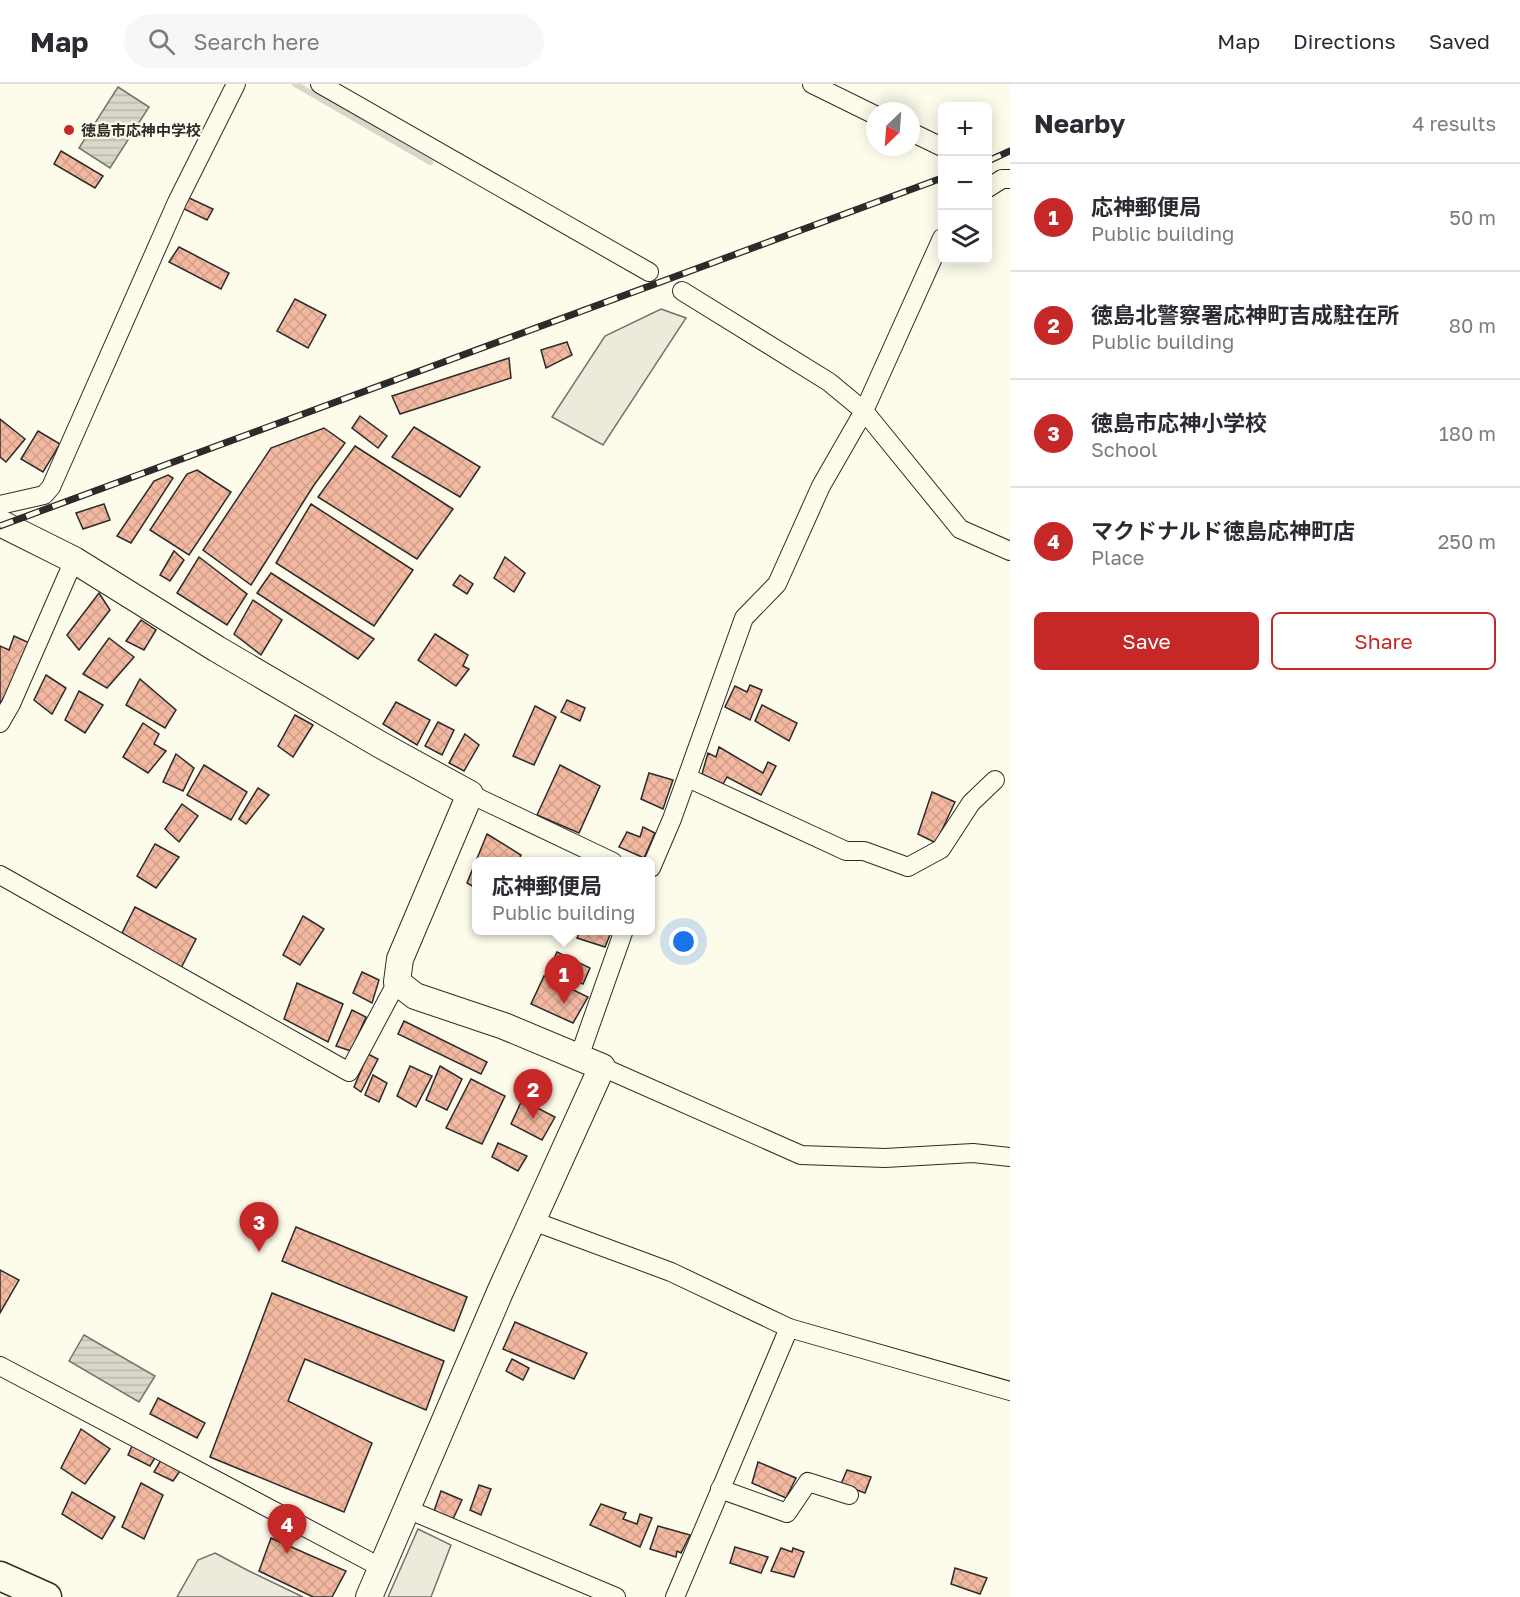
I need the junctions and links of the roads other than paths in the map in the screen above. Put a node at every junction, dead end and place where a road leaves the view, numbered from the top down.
1 (236, 84) edge
2 (320, 84) edge
3 (812, 84) edge
4 (866, 110) edge
5 (920, 136) edge
6 (938, 145) edge
7 (1010, 179) edge
8 (992, 185) edge
9 (938, 247) edge
10 (649, 272) dead end
11 (682, 291) dead end
12 (864, 411) junction
13 (0, 505) edge
14 (0, 523) edge
15 (1010, 551) edge
16 (74, 560) junction
17 (0, 723) edge
18 (687, 778) junction
19 (995, 780) dead end
20 (470, 794) junction
21 (604, 857) edge
22 (655, 858) edge
23 (0, 875) edge
24 (623, 935) edge
25 (397, 982) junction
26 (590, 1062) junction
27 (1010, 1157) edge
28 (533, 1221) junction
29 (789, 1328) junction
30 (0, 1366) edge
31 (1010, 1392) edge
32 (720, 1489) junction
33 (849, 1495) dead end
34 (407, 1509) junction
35 (382, 1568) junction
36 (0, 1576) edge
37 (48, 1597) edge
38 (369, 1597) edge
39 (616, 1597) edge
40 (675, 1597) edge

1 - 13 street
2 - 10 street
3 - 4 street
5 - 6 street
7 - 8 street
9 - 12 street
11 - 12 street
12 - 15 street
12 - 18 street
14 - 16 street
16 - 17 street
16 - 20 street
18 - 19 street
18 - 22 street
20 - 21 street
20 - 25 street
23 - 25 street
24 - 26 street
25 - 26 street
26 - 27 street
26 - 28 street
28 - 29 street
28 - 34 street
29 - 31 street
29 - 32 street
30 - 35 street
32 - 33 street
32 - 40 street
34 - 35 street
34 - 39 street
35 - 38 street
36 - 37 main road

